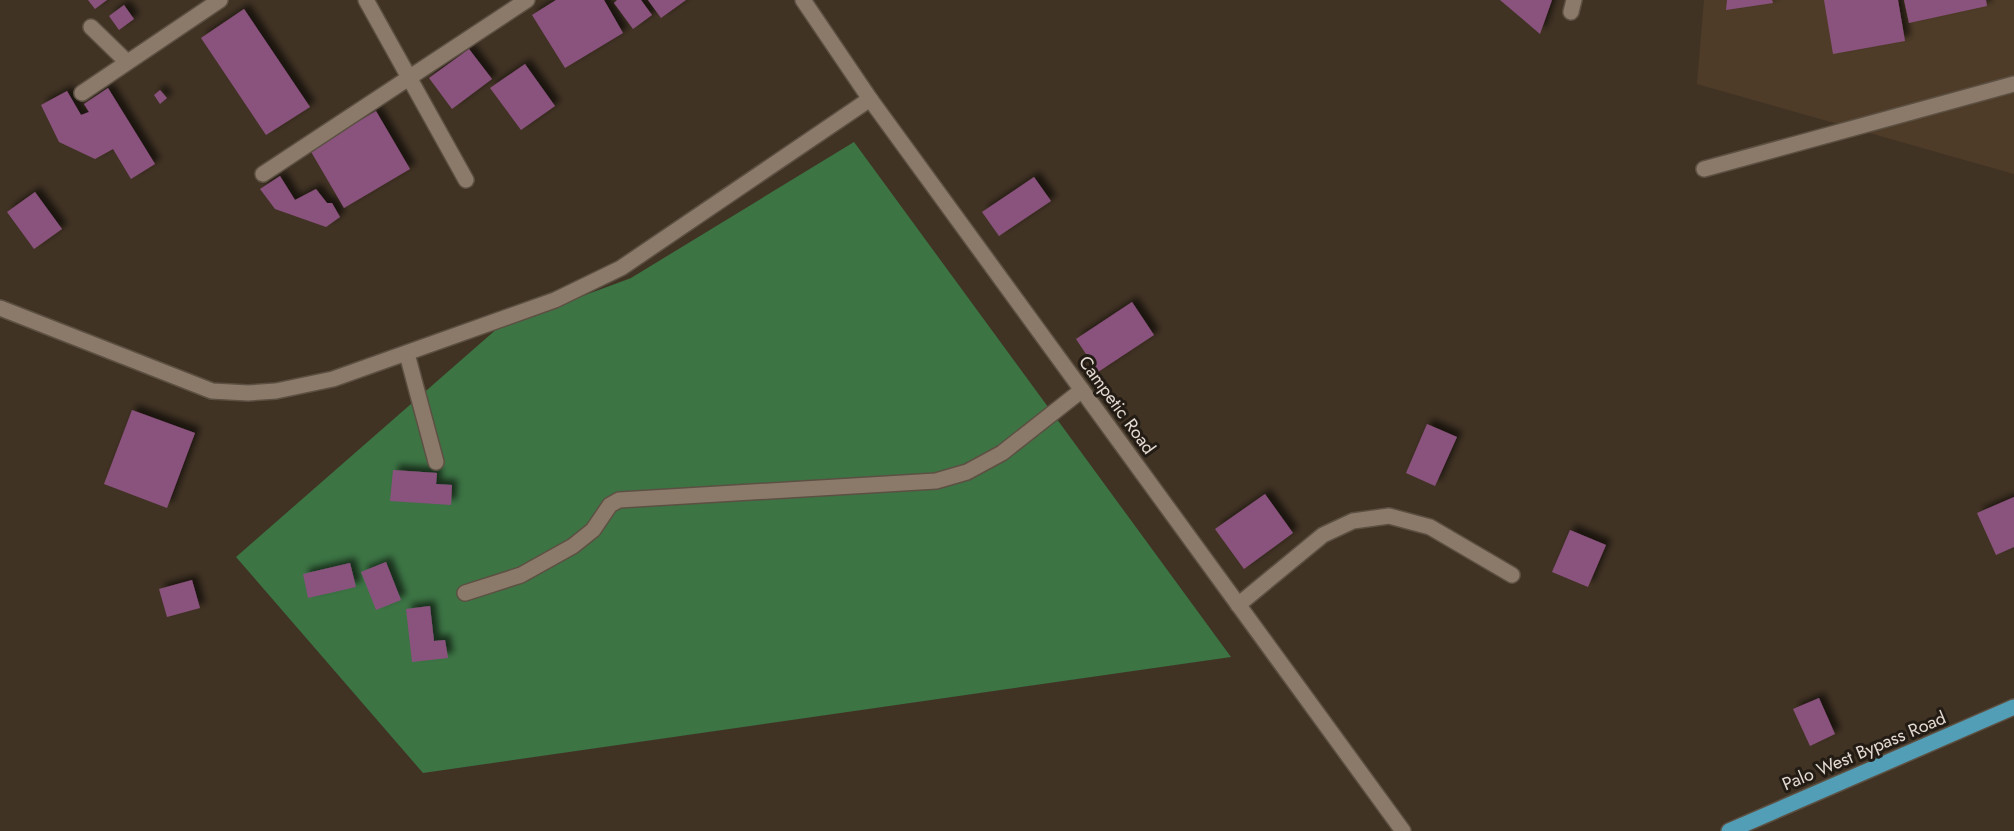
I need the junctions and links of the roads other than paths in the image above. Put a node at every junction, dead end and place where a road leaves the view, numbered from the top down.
1 (220, 0) edge
2 (366, 0) edge
3 (527, 0) edge
4 (803, 0) edge
5 (91, 27) dead end
6 (126, 62) junction
7 (408, 77) junction
8 (2014, 84) edge
9 (82, 93) dead end
10 (870, 99) junction
11 (1704, 169) dead end
12 (263, 174) dead end
13 (466, 180) dead end
14 (0, 308) edge
15 (407, 354) junction
16 (1082, 390) junction
17 (436, 462) dead end
18 (1512, 575) dead end
19 (465, 593) dead end
20 (1238, 605) junction
21 (2014, 708) edge
22 (1403, 831) edge
23 (1729, 831) edge

1 - 6 street
2 - 7 street
3 - 7 street
4 - 10 street, Campetic Road
5 - 6 street
6 - 9 street
7 - 12 street
7 - 13 street
8 - 11 street
10 - 15 street
10 - 16 street, Campetic Road
14 - 15 street
15 - 17 street
16 - 19 street
16 - 20 street, Campetic Road
18 - 20 street
20 - 22 street, Campetic Road
21 - 23 main road, Palo West Bypass Road

